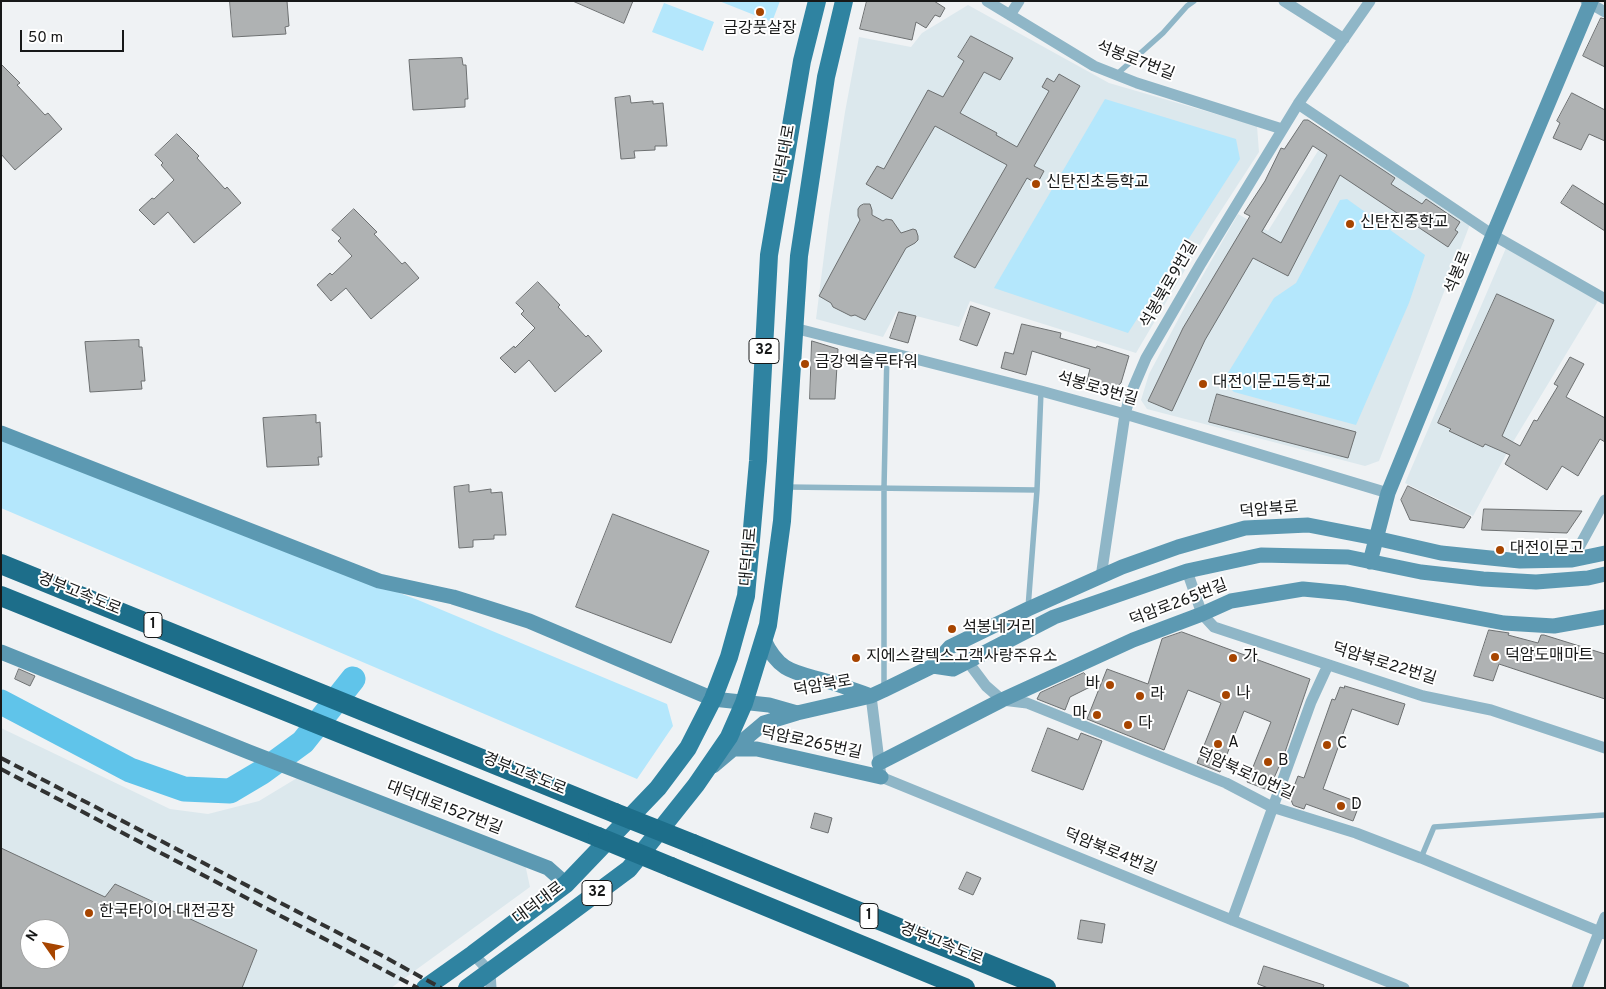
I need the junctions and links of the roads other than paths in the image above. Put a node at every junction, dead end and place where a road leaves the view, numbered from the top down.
1 (817, 1) edge
2 (844, 1) edge
3 (987, 1) edge
4 (1019, 1) edge
5 (1194, 1) edge
6 (1284, 1) edge
7 (1370, 1) edge
8 (1589, 2) edge
9 (1605, 12) edge
10 (1010, 15) junction
11 (1344, 39) junction
12 (1116, 75) junction
13 (1298, 104) junction
14 (1282, 129) junction
15 (1493, 236) junction
16 (1605, 299) edge
17 (794, 328) junction
18 (887, 351) junction
19 (1041, 391) junction
20 (1124, 414) junction
21 (1, 433) edge
22 (784, 487) junction
23 (884, 488) junction
24 (1037, 490) junction
25 (1388, 493) junction
26 (1605, 500) edge
27 (1375, 538) junction
28 (1605, 553) edge
29 (1572, 560) junction
30 (1370, 562) junction
31 (1, 564) edge
32 (1187, 571) junction
33 (1605, 574) edge
34 (1101, 577) junction
35 (1, 596) edge
36 (1028, 609) junction
37 (1202, 614) junction
38 (1605, 617) edge
39 (764, 640) junction
40 (1, 652) edge
41 (968, 662) junction
42 (1328, 665) junction
43 (933, 666) junction
44 (877, 693) junction
45 (713, 699) junction
46 (1002, 700) junction
47 (744, 703) junction
48 (797, 713) junction
49 (1605, 748) edge
50 (734, 749) junction
51 (880, 770) junction
52 (704, 774) junction
53 (1272, 807) junction
54 (1605, 815) edge
55 (1421, 858) junction
56 (566, 884) junction
57 (1605, 917) edge
58 (1232, 920) junction
59 (1602, 933) edge
60 (473, 954) junction
61 (490, 980) edge
62 (425, 988) edge
63 (467, 988) edge
64 (965, 988) edge
65 (1046, 988) edge
66 (1404, 988) edge
67 (1577, 988) edge

1 - 45 main road, 대덕대로 / 32
2 - 17 main road, 대덕대로 / 32
3 - 10 street, 석봉로7번길
4 - 10 street
5 - 12 lane
6 - 11 street
7 - 11 street, 석봉북로9번길
8 - 9 street
8 - 15 street, 석봉로
10 - 12 street, 석봉로7번길
11 - 13 street, 석봉북로9번길
12 - 14 street, 석봉로7번길
13 - 14 street, 석봉북로9번길
13 - 15 street
14 - 20 street, 석봉북로9번길
15 - 16 street
15 - 25 street, 석봉로
17 - 18 street, 석봉로3번길
17 - 22 main road, 대덕대로 / 32
18 - 19 street, 석봉로3번길
18 - 23 lane
19 - 20 street, 석봉로3번길
19 - 24 lane
20 - 25 street, 석봉로3번길
20 - 34 street, 석봉북로9번길
21 - 45 street, 덕암북로
22 - 23 lane
22 - 39 main road, 대덕대로 / 32
23 - 24 lane
23 - 44 lane
24 - 36 lane
25 - 27 street, 석봉로
26 - 29 street
27 - 29 street, 덕암북로
27 - 30 street, 석봉로
27 - 34 street, 덕암북로
28 - 29 street, 덕암북로
30 - 32 street, 덕암북로
30 - 33 street, 덕암북로
31 - 65 highway, 경부고속도로 / 1, bridge
32 - 37 street
32 - 41 street, 덕암북로
34 - 36 street, 덕암북로
35 - 64 highway, 경부고속도로 / 1, bridge
36 - 43 street, 덕암북로
37 - 38 street, 덕암로265번길
37 - 42 street, 덕암북로22번길
37 - 46 street, 덕암로265번길
39 - 44 street
39 - 47 main road, 대덕대로 / 32
40 - 56 street, 대덕대로1527번길
41 - 43 street, 덕암북로
41 - 46 street
42 - 49 street, 덕암북로22번길
42 - 53 street
43 - 44 street, 덕암북로
44 - 48 street, 덕암북로
44 - 51 street
45 - 47 street, 덕암북로
45 - 56 main road, 대덕대로 / 32
46 - 51 street, 덕암로265번길
46 - 53 street, 덕암북로10번길
47 - 48 street, 덕암북로
47 - 52 main road, 대덕대로 / 32
48 - 50 street
50 - 51 street, 덕암로265번길
50 - 52 street
51 - 58 street, 덕암북로4번길
52 - 61 main road, 대덕대로 / 32
53 - 55 street, 덕암북로10번길
53 - 58 street
54 - 55 lane
55 - 59 street, 덕암북로10번길
56 - 60 main road, 대덕대로 / 32
57 - 59 street
58 - 66 street, 덕암북로4번길
59 - 67 street
60 - 61 street
60 - 62 main road, 대덕대로 / 32
61 - 63 main road, 대덕대로 / 32

